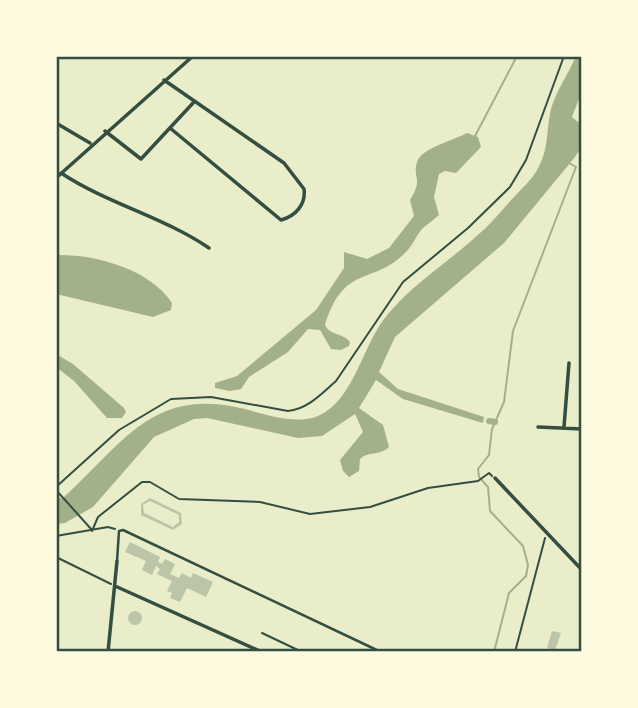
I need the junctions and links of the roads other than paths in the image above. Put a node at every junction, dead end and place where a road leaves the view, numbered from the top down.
1 (193, 56) edge
2 (164, 80) junction
3 (194, 102) junction
4 (56, 123) edge
5 (170, 128) junction
6 (105, 131) junction
7 (91, 143) junction
8 (61, 173) junction
9 (56, 178) edge
10 (209, 248) dead end
11 (569, 363) dead end
12 (538, 427) dead end
13 (564, 427) junction
14 (582, 429) edge
15 (495, 478) dead end
16 (117, 561) joint
17 (582, 570) edge
18 (115, 586) junction
19 (255, 650) edge
20 (108, 652) edge
21 (262, 652) edge
22 (382, 652) edge

1 - 2 street
2 - 3 street
2 - 6 street
3 - 5 street
3 - 5 street
4 - 7 street
5 - 6 street
6 - 7 street
7 - 8 street
8 - 9 street
8 - 10 street
11 - 13 street
12 - 13 street
13 - 14 street
15 - 17 street
16 - 18 street
16 - 22 street
18 - 19 street
18 - 20 street
19 - 21 street

